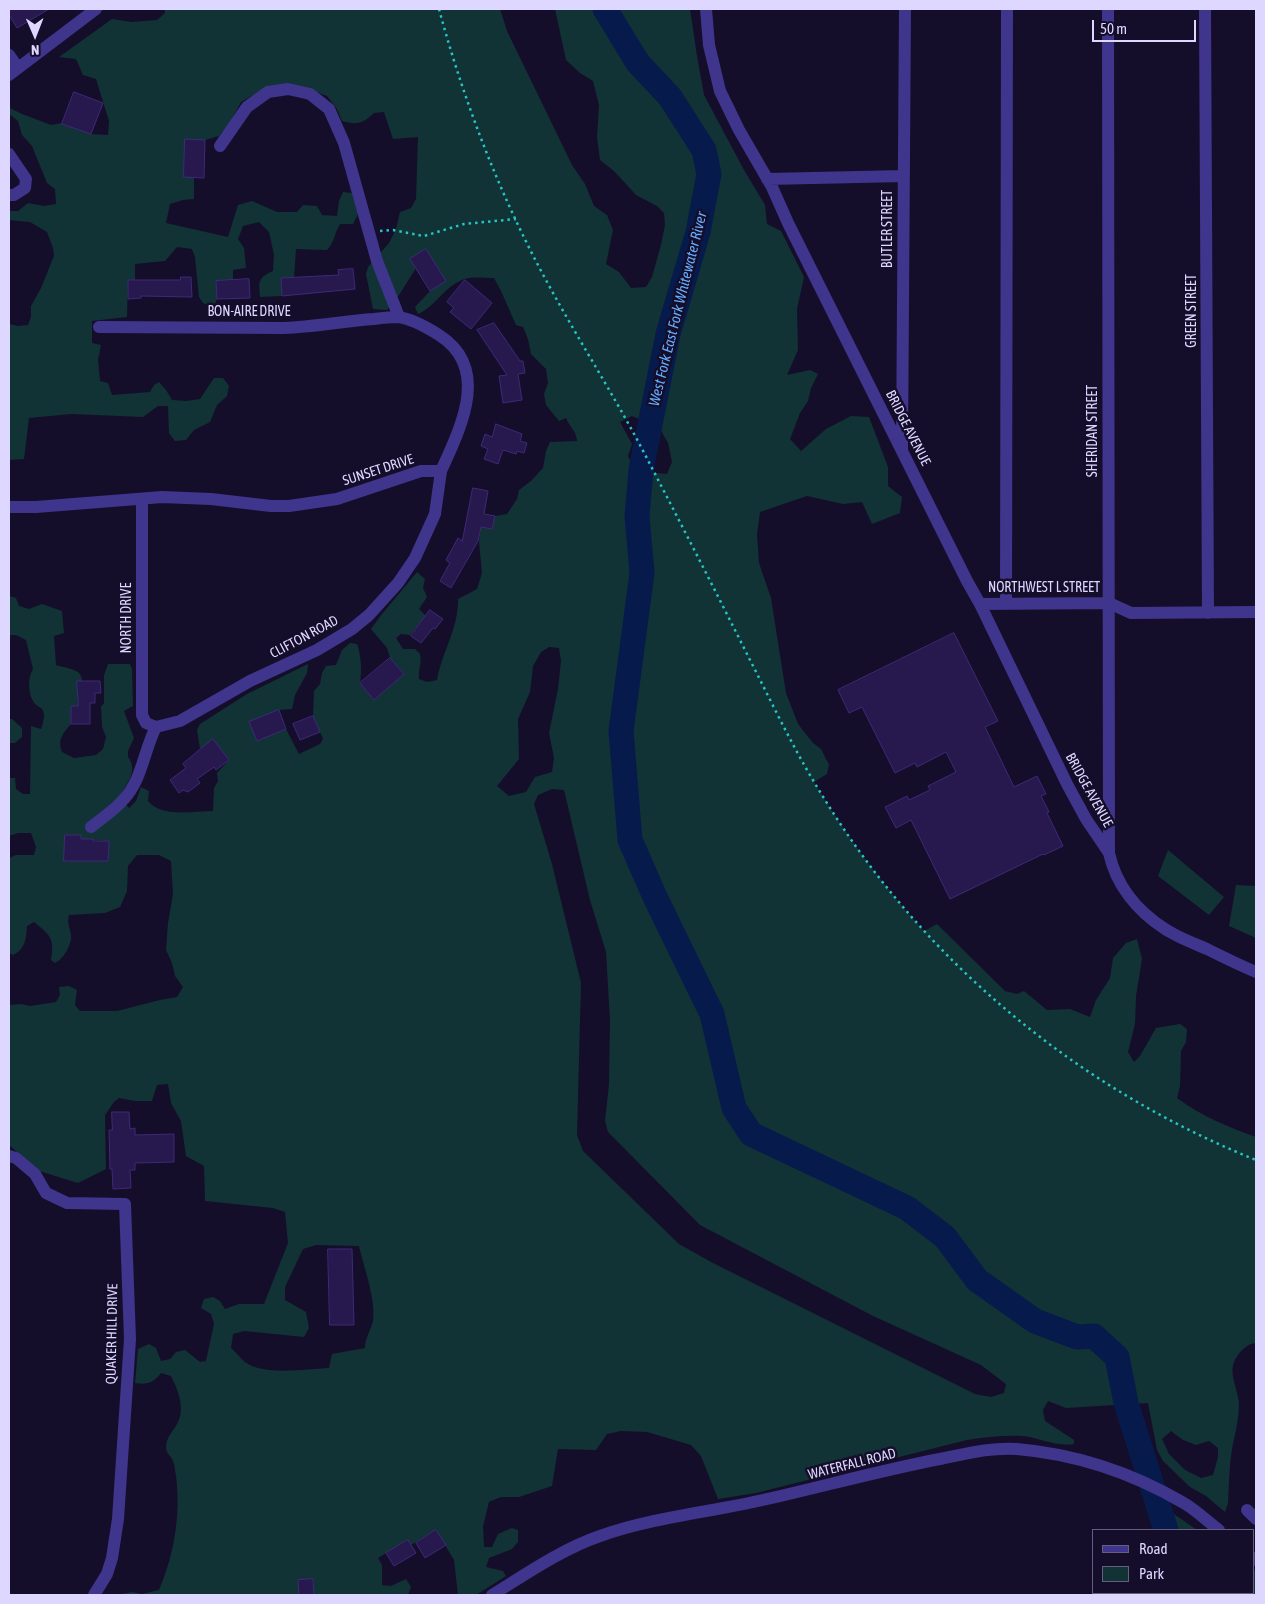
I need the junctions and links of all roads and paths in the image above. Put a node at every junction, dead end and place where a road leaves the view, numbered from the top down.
1 (96, 9) edge
2 (439, 9) edge
3 (706, 9) edge
4 (905, 9) edge
5 (1007, 9) edge
6 (1108, 9) edge
7 (1205, 9) edge
8 (9, 55) edge
9 (13, 72) edge
10 (220, 146) dead end
11 (9, 154) edge
12 (904, 176) junction
13 (767, 179) junction
14 (9, 196) edge
15 (516, 219) junction
16 (369, 233) junction
17 (398, 317) junction
18 (99, 327) dead end
19 (902, 450) junction
20 (441, 471) junction
21 (142, 500) junction
22 (9, 507) edge
23 (1006, 603) junction
24 (1109, 603) junction
25 (980, 604) junction
26 (1208, 612) junction
27 (1256, 612) edge
28 (156, 727) junction
29 (91, 827) dead end
30 (1109, 853) junction
31 (1256, 972) edge
32 (9, 1156) edge
33 (1256, 1160) edge
34 (1247, 1510) dead end
35 (1256, 1519) edge
36 (1218, 1529) edge
37 (94, 1595) edge
38 (492, 1595) edge

1 - 9 street
2 - 15 path
3 - 13 street, BRIDGE AVENUE
4 - 12 street, BUTLER STREET
5 - 23 street
6 - 24 street, SHERIDAN STREET
7 - 26 street, GREEN STREET
8 - 9 street
10 - 16 street
11 - 14 street
12 - 13 street
12 - 19 street, BUTLER STREET
13 - 19 street, BRIDGE AVENUE
15 - 16 path
15 - 33 path
16 - 17 street
17 - 18 street, BON-AIRE DRIVE
17 - 20 street
19 - 25 street, BRIDGE AVENUE
20 - 21 street, SUNSET DRIVE
20 - 28 street, CLIFTON ROAD
21 - 22 street, SUNSET DRIVE
21 - 28 street, NORTH DRIVE
23 - 24 street, NORTHWEST L STREET
23 - 25 street, NORTHWEST L STREET
24 - 26 street, NORTHWEST L STREET
24 - 30 street, SHERIDAN STREET
25 - 30 street, BRIDGE AVENUE
26 - 27 street, NORTHWEST L STREET
28 - 29 street
30 - 31 street
32 - 37 street, QUAKER HILL DRIVE
34 - 35 street
36 - 38 street, WATERFALL ROAD

